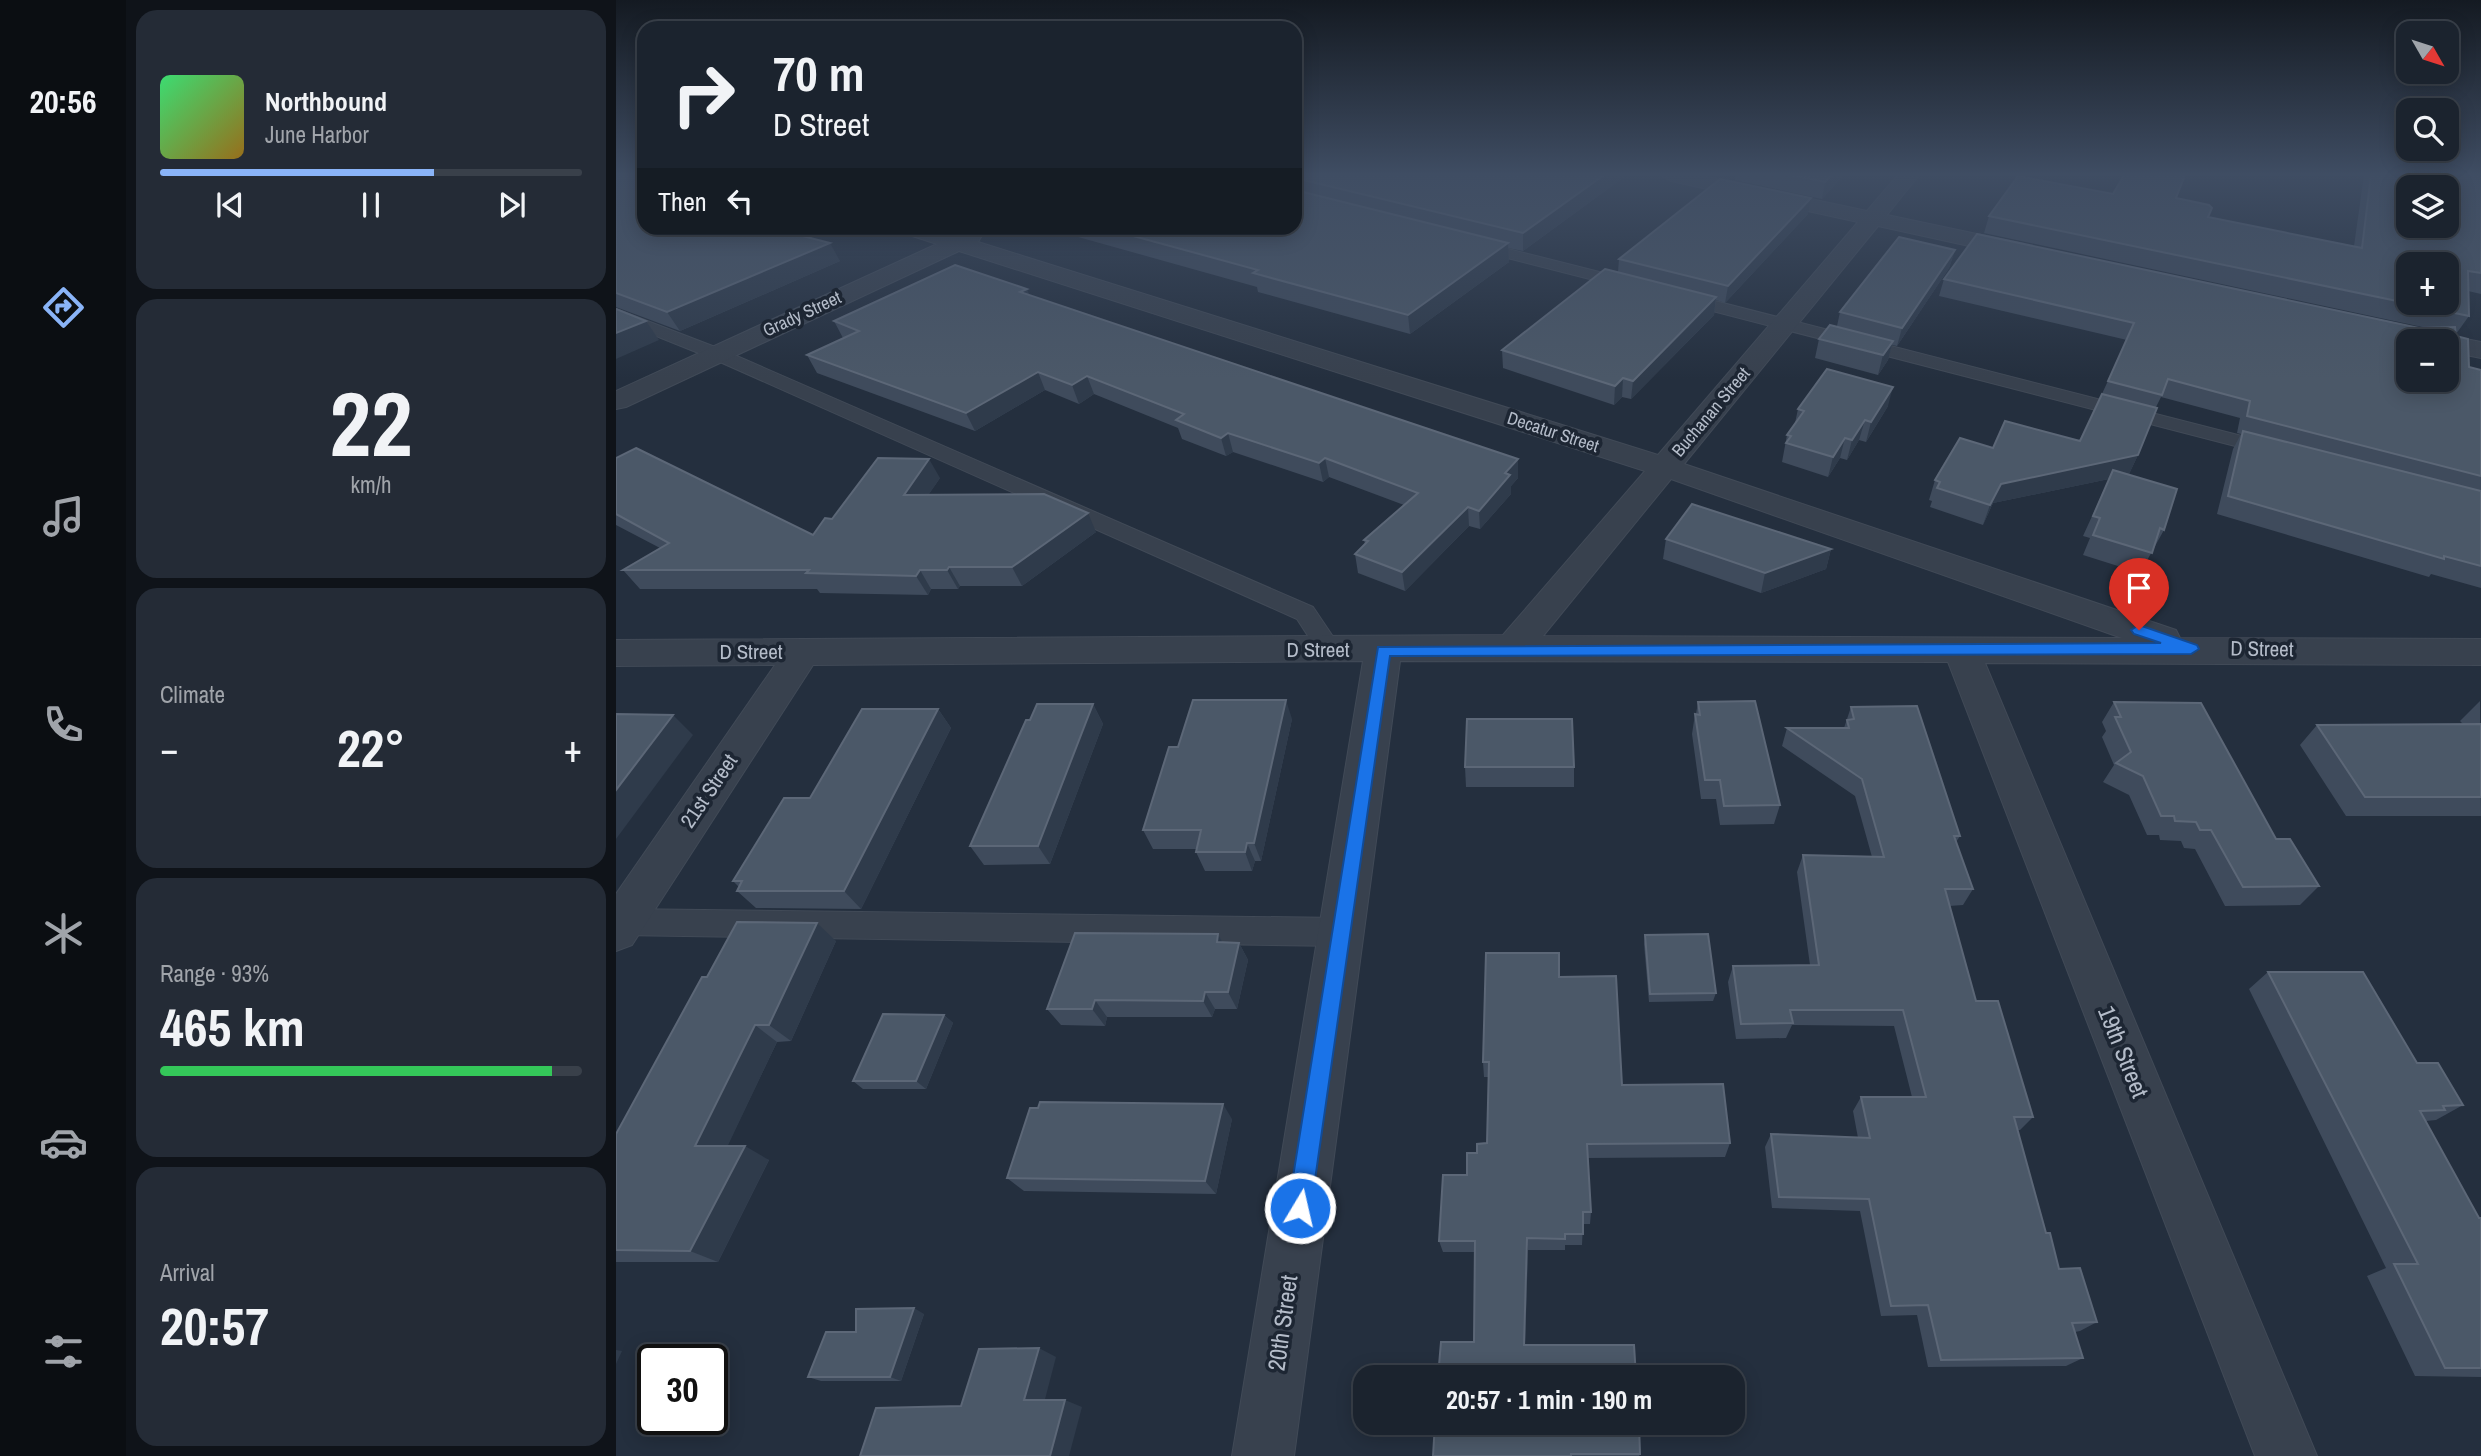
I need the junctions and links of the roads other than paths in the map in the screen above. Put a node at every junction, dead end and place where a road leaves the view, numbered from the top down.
1 (956, 243) edge
2 (961, 243) edge
3 (1466, 243) edge
4 (1852, 243) edge
5 (1988, 243) edge
6 (2048, 256) edge
7 (616, 314) edge
8 (1785, 323) junction
9 (2459, 345) edge
10 (2481, 350) edge
11 (717, 354) junction
12 (616, 401) edge
13 (2294, 455) edge
14 (1664, 467) junction
15 (1513, 648) junction
16 (1961, 649) junction
17 (2191, 649) junction
18 (1331, 650) junction
19 (803, 651) junction
20 (1383, 651) junction
21 (2481, 652) edge
22 (616, 653) edge
23 (619, 927) edge
24 (1341, 932) junction
25 (1263, 1456) edge
26 (2286, 1456) edge

1 - 11 street, Grady Street
2 - 14 street, Decatur Street
3 - 8 lane
4 - 8 street, Buchanan Street
5 - 6 street
7 - 11 lane
8 - 13 lane
8 - 14 street, Buchanan Street
9 - 10 street
11 - 12 street, Grady Street
11 - 18 lane
14 - 15 street, Buchanan Street
14 - 17 street, Decatur Street
15 - 16 street, D Street
15 - 20 street, D Street
16 - 17 street, D Street
16 - 26 street, 19th Street
17 - 21 street, D Street
18 - 19 street, D Street
18 - 20 street, D Street
19 - 22 street, D Street
19 - 23 street, 21st Street
20 - 24 street, 20th Street
23 - 24 lane
24 - 25 street, 20th Street

